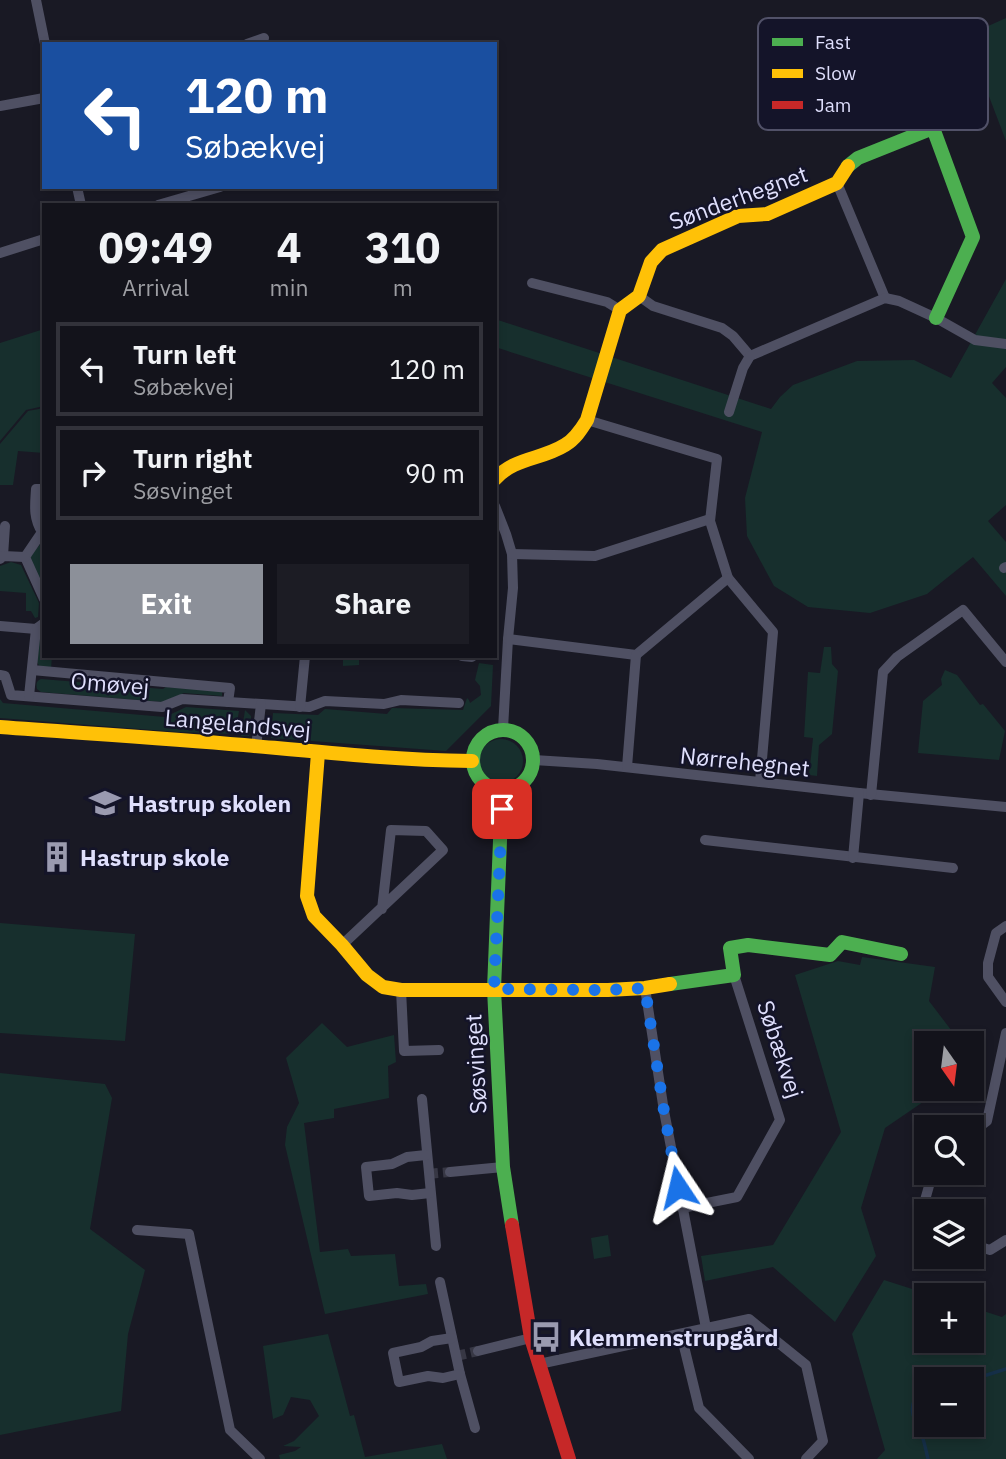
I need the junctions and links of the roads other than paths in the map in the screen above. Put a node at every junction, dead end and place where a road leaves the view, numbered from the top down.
1 (36, 0) edge
2 (264, 38) dead end
3 (44, 42) edge
4 (253, 42) edge
5 (42, 98) edge
6 (0, 106) edge
7 (912, 130) edge
8 (933, 130) edge
9 (837, 183) junction
10 (213, 189) edge
11 (165, 203) edge
12 (42, 240) edge
13 (0, 253) edge
14 (532, 283) dead end
15 (639, 296) junction
16 (884, 299) junction
17 (620, 310) junction
18 (936, 318) junction
19 (1006, 344) edge
20 (750, 356) junction
21 (729, 412) dead end
22 (587, 420) junction
23 (497, 476) edge
24 (42, 489) edge
25 (497, 511) edge
26 (710, 519) junction
27 (5, 526) dead end
28 (42, 531) edge
29 (42, 533) edge
30 (512, 554) junction
31 (25, 557) junction
32 (2, 558) edge
33 (728, 578) junction
34 (42, 595) edge
35 (0, 626) edge
36 (40, 626) edge
37 (508, 639) junction
38 (636, 654) junction
39 (305, 658) edge
40 (1006, 662) edge
41 (32, 670) junction
42 (0, 675) edge
43 (29, 696) junction
44 (229, 702) junction
45 (459, 703) dead end
46 (261, 704) junction
47 (300, 707) junction
48 (0, 727) edge
49 (503, 729) junction
50 (256, 747) junction
51 (318, 753) junction
52 (534, 760) junction
53 (472, 761) junction
54 (627, 767) junction
55 (760, 782) junction
56 (502, 790) junction
57 (859, 793) junction
58 (871, 794) junction
59 (1006, 807) edge
60 (705, 841) dead end
61 (853, 858) junction
62 (953, 868) dead end
63 (382, 909) junction
64 (1006, 926) edge
65 (342, 945) junction
66 (901, 954) dead end
67 (734, 975) junction
68 (645, 988) junction
69 (494, 989) junction
70 (401, 990) junction
71 (1006, 1002) edge
72 (1006, 1033) edge
73 (439, 1050) dead end
74 (422, 1100) dead end
75 (984, 1124) edge
76 (426, 1155) junction
77 (503, 1167) junction
78 (450, 1172) tunnel mouth
79 (430, 1193) junction
80 (682, 1208) junction
81 (137, 1230) dead end
82 (1006, 1240) edge
83 (436, 1245) dead end
84 (984, 1248) edge
85 (440, 1282) dead end
86 (706, 1328) junction
87 (681, 1334) junction
88 (452, 1338) junction
89 (531, 1338) junction
90 (478, 1351) tunnel mouth
91 (539, 1364) junction
92 (460, 1374) junction
93 (475, 1428) dead end
94 (260, 1459) edge
95 (569, 1459) edge
96 (749, 1459) edge
97 (806, 1459) edge

1 - 3 street
2 - 4 street
5 - 6 street
7 - 9 street, Sønderhegnet
8 - 18 street, Sønderhegnet
9 - 15 street, Sønderhegnet
9 - 16 street, Sønderhegnet
10 - 11 street
12 - 13 street
14 - 17 street
15 - 17 street
15 - 20 street
16 - 18 street
16 - 20 street
17 - 22 street
18 - 19 street
20 - 21 street
22 - 23 street
22 - 26 street
24 - 28 street
25 - 30 street
26 - 30 street
26 - 33 street
27 - 32 street
29 - 31 street
30 - 37 street
31 - 32 street
31 - 34 street
33 - 38 street
33 - 55 street
35 - 36 street
36 - 41 street
37 - 38 street
37 - 49 street
38 - 54 street
39 - 47 street
40 - 58 street
41 - 43 street
41 - 44 street, Omøvej
42 - 43 street
43 - 44 street, Omøvej
44 - 46 street, Omøvej
45 - 47 street, Omøvej
46 - 47 street, Omøvej
46 - 50 street
48 - 50 street, Langelandsvej
49 - 52 street
49 - 53 street
50 - 51 street, Langelandsvej
51 - 53 street, Langelandsvej
51 - 65 street
52 - 54 street, Nørrehegnet
52 - 56 street
53 - 56 street
54 - 55 street, Nørrehegnet
55 - 57 street, Nørrehegnet
56 - 69 street, Søsvinget
57 - 58 street, Nørrehegnet
57 - 61 street
58 - 59 street, Nørrehegnet
60 - 61 street
61 - 62 street
63 - 63 street
63 - 65 street
64 - 71 street
65 - 70 street
66 - 67 street, Søbækvej
67 - 68 street
67 - 80 street, Søbækvej
68 - 69 street
68 - 80 street
69 - 70 street
69 - 77 street, Søsvinget
70 - 73 street, Søsvinget
72 - 75 street
74 - 76 street
76 - 79 street
76 - 79 street
77 - 78 street
77 - 89 street, Søsvinget
79 - 83 street
80 - 86 street
81 - 94 street
82 - 84 street
85 - 88 street
86 - 87 street
86 - 97 street
87 - 91 street
87 - 96 street
88 - 92 street
88 - 92 street
89 - 90 street
89 - 91 street, Søsvinget
91 - 95 street, Søsvinget
92 - 93 street

